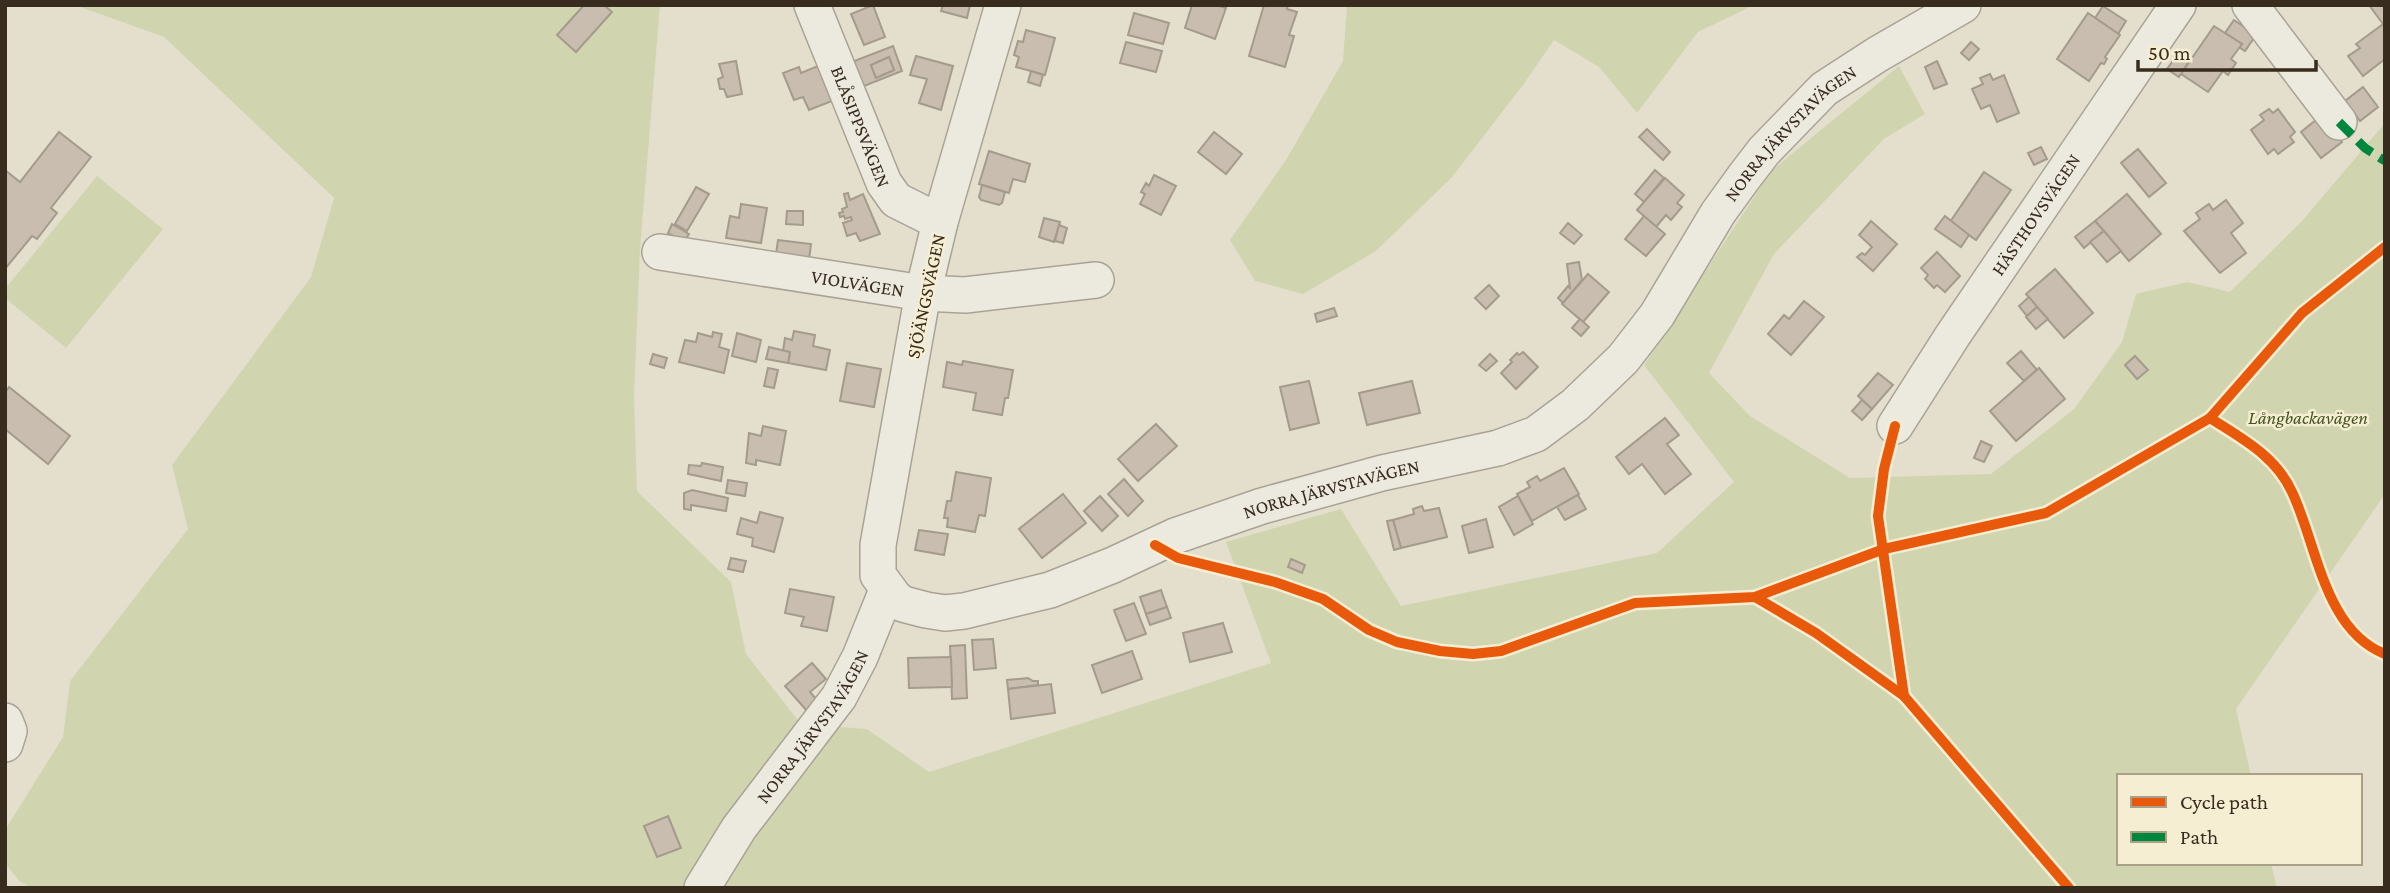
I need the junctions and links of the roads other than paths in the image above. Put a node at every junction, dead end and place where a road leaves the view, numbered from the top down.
1 (812, 5) edge
2 (1003, 5) edge
3 (1962, 5) edge
4 (2178, 5) edge
5 (2260, 9) edge
6 (2339, 122) dead end
7 (940, 222) junction
8 (660, 252) dead end
9 (1096, 280) dead end
10 (923, 293) junction
11 (1895, 426) dead end
12 (887, 590) junction
13 (702, 888) edge

1 - 7 street, BLÅSIPPSVÄGEN
2 - 7 street, SJÖÄNGSVÄGEN
3 - 12 street, NORRA JÄRVSTAVÄGEN
4 - 11 street, HÄSTHOVSVÄGEN
5 - 6 street
7 - 10 street, SJÖÄNGSVÄGEN
8 - 10 street, VIOLVÄGEN
9 - 10 street, VIOLVÄGEN
10 - 12 street, SJÖÄNGSVÄGEN
12 - 13 street, NORRA JÄRVSTAVÄGEN

